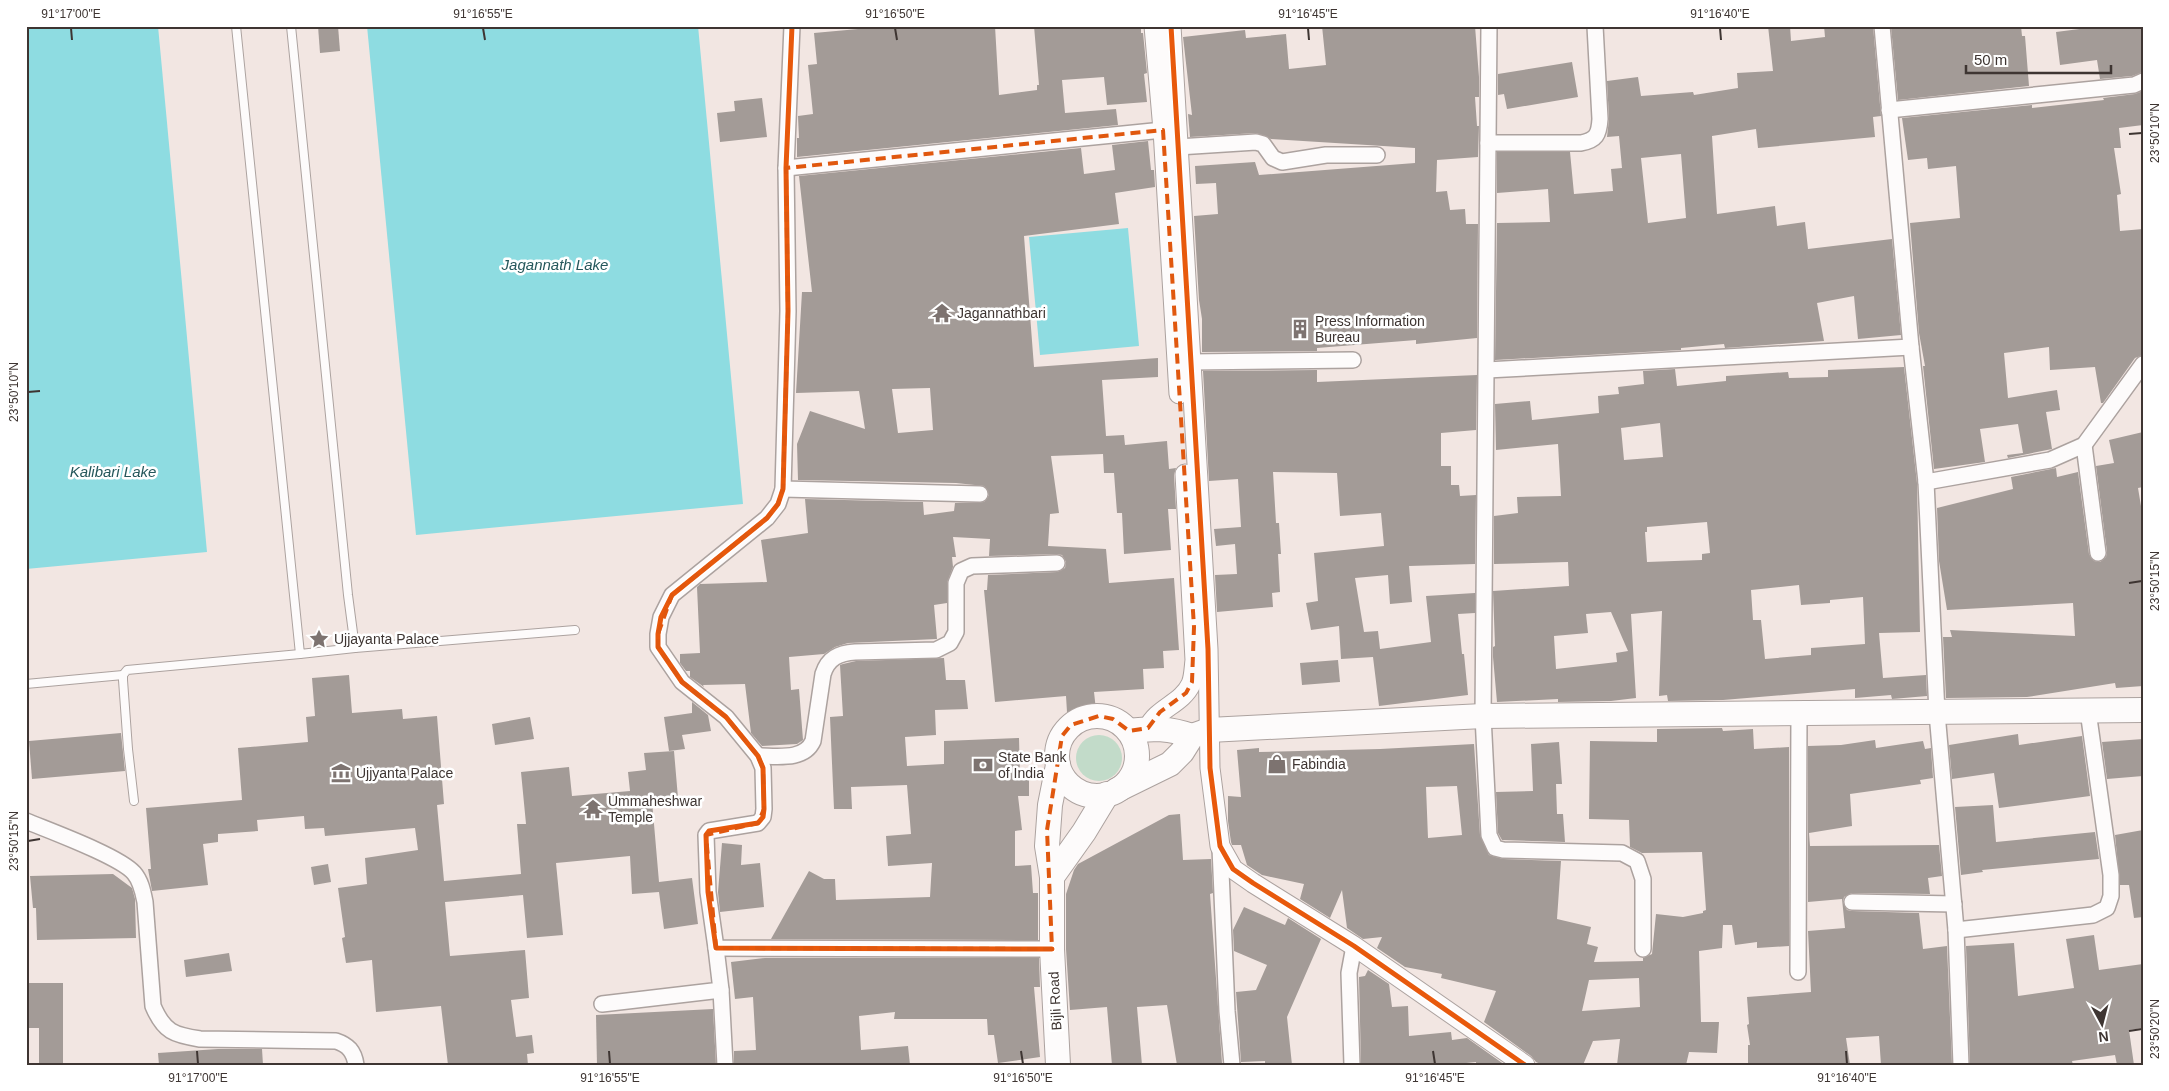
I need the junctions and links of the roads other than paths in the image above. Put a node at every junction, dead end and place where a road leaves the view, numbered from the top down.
1 (236, 26) edge
2 (291, 26) edge
3 (792, 26) edge
4 (1154, 26) edge
5 (1171, 26) edge
6 (1489, 26) edge
7 (1595, 26) edge
8 (1882, 26) edge
9 (2143, 81) edge
10 (1889, 110) junction
11 (1163, 130) junction
12 (1488, 143) junction
13 (1178, 147) junction
14 (1377, 155) dead end
15 (786, 168) junction
16 (1911, 347) junction
17 (1353, 360) dead end
18 (1190, 362) junction
19 (2143, 364) edge
20 (1487, 370) junction
21 (2084, 445) junction
22 (1926, 482) junction
23 (783, 489) junction
24 (980, 494) dead end
25 (2098, 554) dead end
26 (1057, 563) dead end
27 (575, 630) dead end
28 (356, 648) junction
29 (300, 654) junction
30 (123, 675) junction
31 (26, 684) edge
32 (2143, 710) edge
33 (2088, 711) junction
34 (1937, 713) junction
35 (1799, 714) junction
36 (1483, 716) junction
37 (1138, 730) junction
38 (1200, 733) junction
39 (758, 756) junction
40 (1058, 765) junction
41 (1112, 792) junction
42 (134, 801) dead end
43 (30, 825) edge
44 (1220, 846) junction
45 (1052, 877) junction
46 (1852, 902) dead end
47 (1954, 904) junction
48 (1956, 930) junction
49 (1354, 946) junction
50 (716, 948) junction
51 (1052, 950) junction
52 (1643, 950) dead end
53 (1798, 972) dead end
54 (721, 990) junction
55 (602, 1004) dead end
56 (356, 1065) edge
57 (725, 1065) edge
58 (1058, 1065) edge
59 (1232, 1065) edge
60 (1352, 1065) edge
61 (1525, 1065) edge
62 (1961, 1065) edge

1 - 29 lane
2 - 28 lane
3 - 15 street
4 - 11 street
5 - 13 street
6 - 12 street
7 - 12 street
8 - 10 street
9 - 10 street
10 - 16 street
11 - 15 street
11 - 37 street
12 - 20 street
13 - 14 street
13 - 18 street
15 - 23 street
16 - 20 street
16 - 22 street
17 - 18 street
18 - 38 street
19 - 21 street
20 - 36 street
21 - 22 street
21 - 25 street
22 - 34 street
23 - 24 street
23 - 39 street
26 - 39 street
27 - 28 lane
28 - 29 lane
29 - 30 lane
30 - 31 lane
30 - 42 lane
32 - 33 main road
33 - 34 main road
33 - 48 street
34 - 35 main road
34 - 47 street
35 - 36 main road
35 - 53 street
36 - 38 main road
36 - 52 street
37 - 38 main road
37 - 40 main road
37 - 41 main road
38 - 41 main road
38 - 44 street
39 - 50 street
40 - 41 main road
40 - 45 main road, Bijli Road
41 - 45 main road
43 - 56 street
44 - 49 street
44 - 59 street
45 - 51 main road, Bijli Road
46 - 47 street
47 - 48 street
48 - 62 street
49 - 60 street
49 - 61 street
50 - 51 street
50 - 54 street
51 - 58 main road, Bijli Road
54 - 55 street
54 - 57 street

